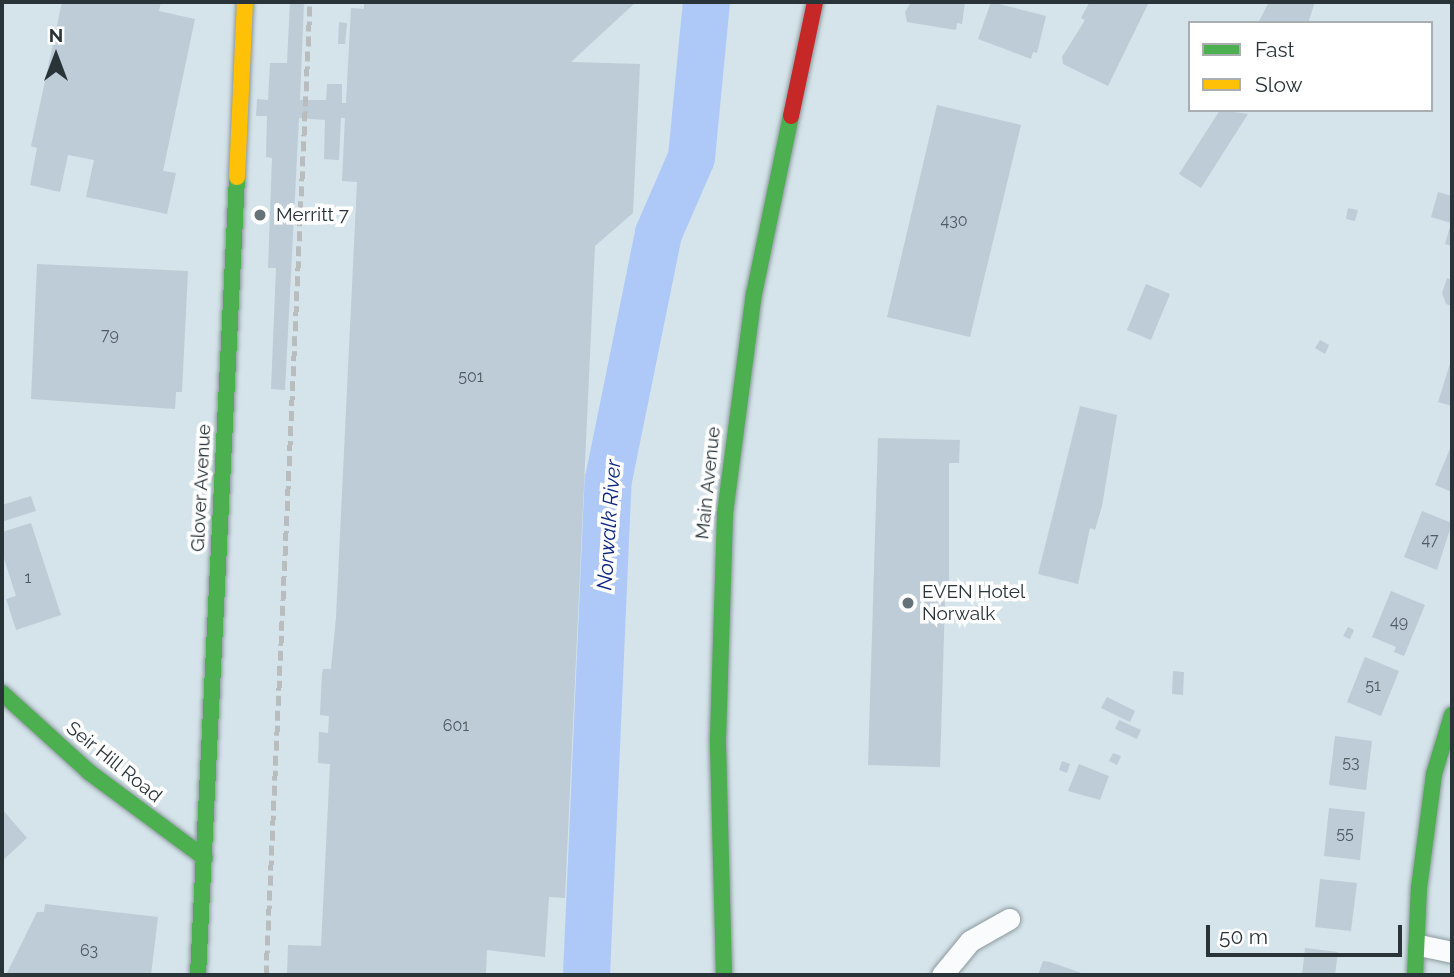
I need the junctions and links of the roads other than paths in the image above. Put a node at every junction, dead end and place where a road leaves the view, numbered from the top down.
1 (245, 2) edge
2 (815, 2) edge
3 (2, 693) edge
4 (1452, 715) edge
5 (205, 858) junction
6 (1009, 919) dead end
7 (1419, 945) junction
8 (1452, 952) edge
9 (198, 975) edge
10 (724, 975) edge
11 (942, 975) edge
12 (1415, 975) edge

1 - 5 street, Glover Avenue
2 - 10 street, Main Avenue
3 - 5 street, Seir Hill Road
4 - 7 street
5 - 9 street, Glover Avenue
6 - 11 street
7 - 8 street
7 - 12 street

